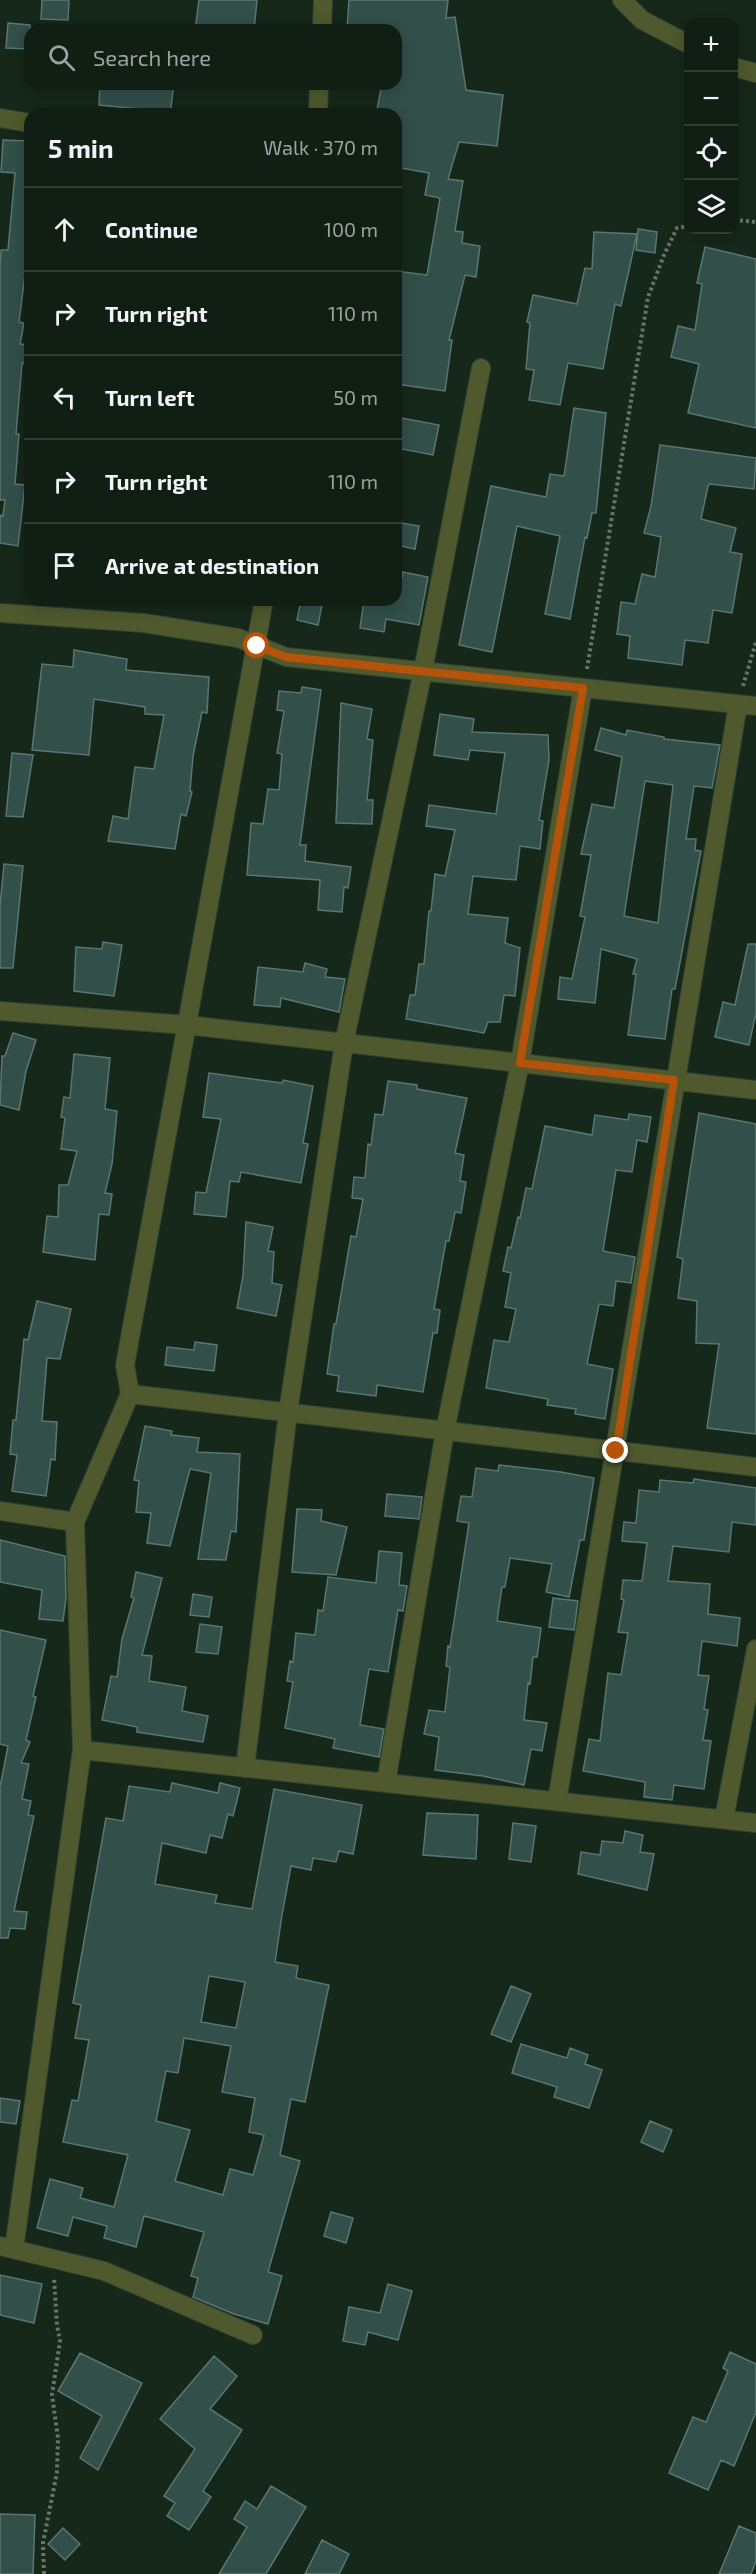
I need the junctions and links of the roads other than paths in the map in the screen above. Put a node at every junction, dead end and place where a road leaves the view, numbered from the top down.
1 (323, 0) edge
2 (622, 0) edge
3 (322, 24) edge
4 (684, 42) edge
5 (738, 68) edge
6 (756, 73) edge
7 (319, 90) edge
8 (318, 108) edge
9 (0, 118) edge
10 (24, 122) edge
11 (481, 368) dead end
12 (263, 606) edge
13 (0, 613) edge
14 (257, 646) junction
15 (423, 672) junction
16 (583, 688) junction
17 (747, 705) edge
18 (0, 1011) edge
19 (187, 1025) junction
20 (344, 1043) junction
21 (520, 1063) junction
22 (674, 1080) junction
23 (756, 1089) edge
24 (130, 1394) junction
25 (288, 1412) junction
26 (445, 1431) junction
27 (616, 1451) junction
28 (756, 1467) edge
29 (0, 1511) edge
30 (75, 1522) junction
31 (756, 1649) edge
32 (82, 1750) junction
33 (245, 1768) junction
34 (386, 1783) junction
35 (557, 1801) junction
36 (724, 1819) junction
37 (756, 1823) edge
38 (7, 2247) edge
39 (253, 2335) dead end

1 - 3 street
2 - 4 street
5 - 6 street
7 - 8 street
9 - 10 street
11 - 15 street
12 - 14 street
13 - 14 street
14 - 15 street
14 - 19 street
15 - 16 street
15 - 20 street
16 - 17 street
16 - 21 street
17 - 22 street
18 - 19 street
19 - 20 street
19 - 24 street
20 - 21 street
20 - 25 street
21 - 22 street
21 - 26 street
22 - 23 street
22 - 27 street
24 - 25 street
24 - 30 street
25 - 26 street
25 - 33 street
26 - 27 street
26 - 34 street
27 - 28 street
27 - 35 street
29 - 30 street
30 - 32 street
31 - 36 street
32 - 33 street
32 - 38 street
33 - 34 street
34 - 35 street
35 - 36 street
36 - 37 street
38 - 39 street

